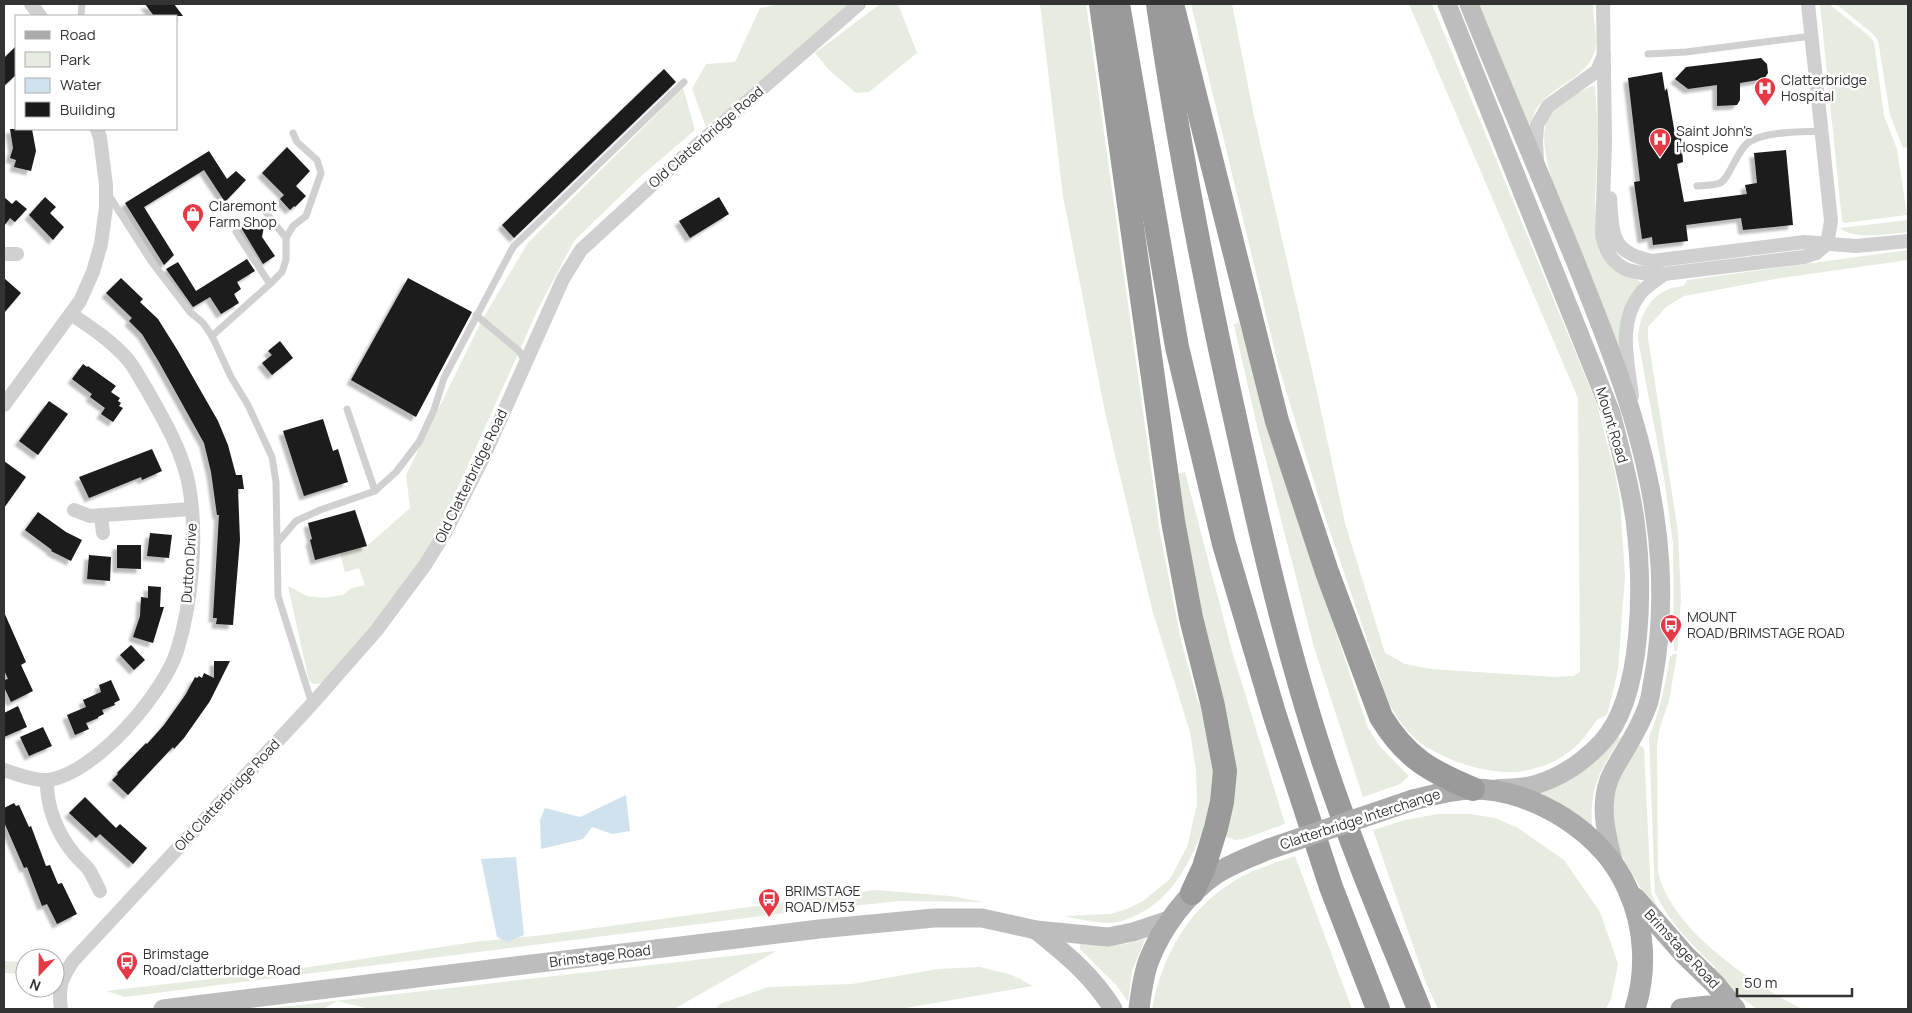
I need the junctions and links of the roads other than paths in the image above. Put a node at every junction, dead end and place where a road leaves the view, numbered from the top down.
1 (31, 4) edge
2 (859, 4) edge
3 (1101, 4) edge
4 (1118, 4) edge
5 (1158, 4) edge
6 (1172, 4) edge
7 (1447, 4) edge
8 (1469, 4) edge
9 (1603, 4) edge
10 (1808, 4) edge
11 (39, 15) edge
12 (1812, 36) junction
13 (1605, 52) junction
14 (1648, 54) dead end
15 (684, 82) dead end
16 (97, 130) edge
17 (1821, 131) junction
18 (293, 133) dead end
19 (1605, 142) junction
20 (1539, 173) junction
21 (1697, 186) dead end
22 (106, 191) junction
23 (267, 214) dead end
24 (236, 232) dead end
25 (286, 238) junction
26 (1908, 240) edge
27 (1827, 244) junction
28 (1664, 274) junction
29 (270, 284) junction
30 (71, 314) junction
31 (476, 315) junction
32 (212, 336) junction
33 (525, 362) junction
34 (4, 405) edge
35 (346, 409) dead end
36 (1637, 427) junction
37 (376, 491) junction
38 (192, 509) junction
39 (74, 510) dead end
40 (101, 516) junction
41 (103, 533) dead end
42 (278, 542) junction
43 (312, 704) junction
44 (4, 770) edge
45 (47, 780) junction
46 (1481, 789) junction
47 (1615, 867) junction
48 (1628, 890) junction
49 (100, 891) dead end
50 (1192, 893) junction
51 (1172, 918) junction
52 (1036, 930) junction
53 (61, 1009) edge
54 (163, 1009) edge
55 (1113, 1009) edge
56 (1139, 1009) edge
57 (1378, 1009) edge
58 (1419, 1009) edge
59 (1635, 1009) edge
60 (1681, 1009) edge
61 (1734, 1009) edge

1 - 11 street
2 - 33 street, Old Clatterbridge Road
3 - 50 highway
4 - 57 highway
5 - 58 highway
6 - 46 highway
7 - 46 main road, Mount Road
8 - 20 main road, Mount Road
9 - 13 street
10 - 12 street
12 - 14 lane
12 - 17 street
13 - 19 street
13 - 20 street
15 - 31 lane
16 - 22 street
17 - 21 lane
17 - 27 street
18 - 25 lane
19 - 27 street
19 - 28 street
20 - 36 main road, Mount Road
22 - 30 street
22 - 32 lane
23 - 25 lane
24 - 29 lane
25 - 29 lane
26 - 27 street
27 - 28 street
28 - 36 street, Mount Road
29 - 32 lane
30 - 34 street
30 - 38 street, Dutton Drive
31 - 33 lane
31 - 37 lane
32 - 42 lane
33 - 43 street, Old Clatterbridge Road
35 - 37 lane
36 - 47 main road, Mount Road
37 - 42 lane
38 - 40 street
38 - 45 street, Dutton Drive
39 - 40 street
40 - 41 street
42 - 43 lane
43 - 53 street, Old Clatterbridge Road
44 - 45 street
45 - 49 street
46 - 47 main road, Clatterbridge Interchange
46 - 50 main road, Clatterbridge Interchange, bridge
47 - 48 main road, Clatterbridge Interchange
48 - 59 main road, Clatterbridge Interchange
48 - 61 main road, Brimstage Road
50 - 51 main road, Clatterbridge Interchange
51 - 52 main road, Brimstage Road
51 - 56 main road, Clatterbridge Interchange
52 - 54 main road, Brimstage Road
52 - 55 main road, Brimstage Road
60 - 61 main road, Brimstage Road

